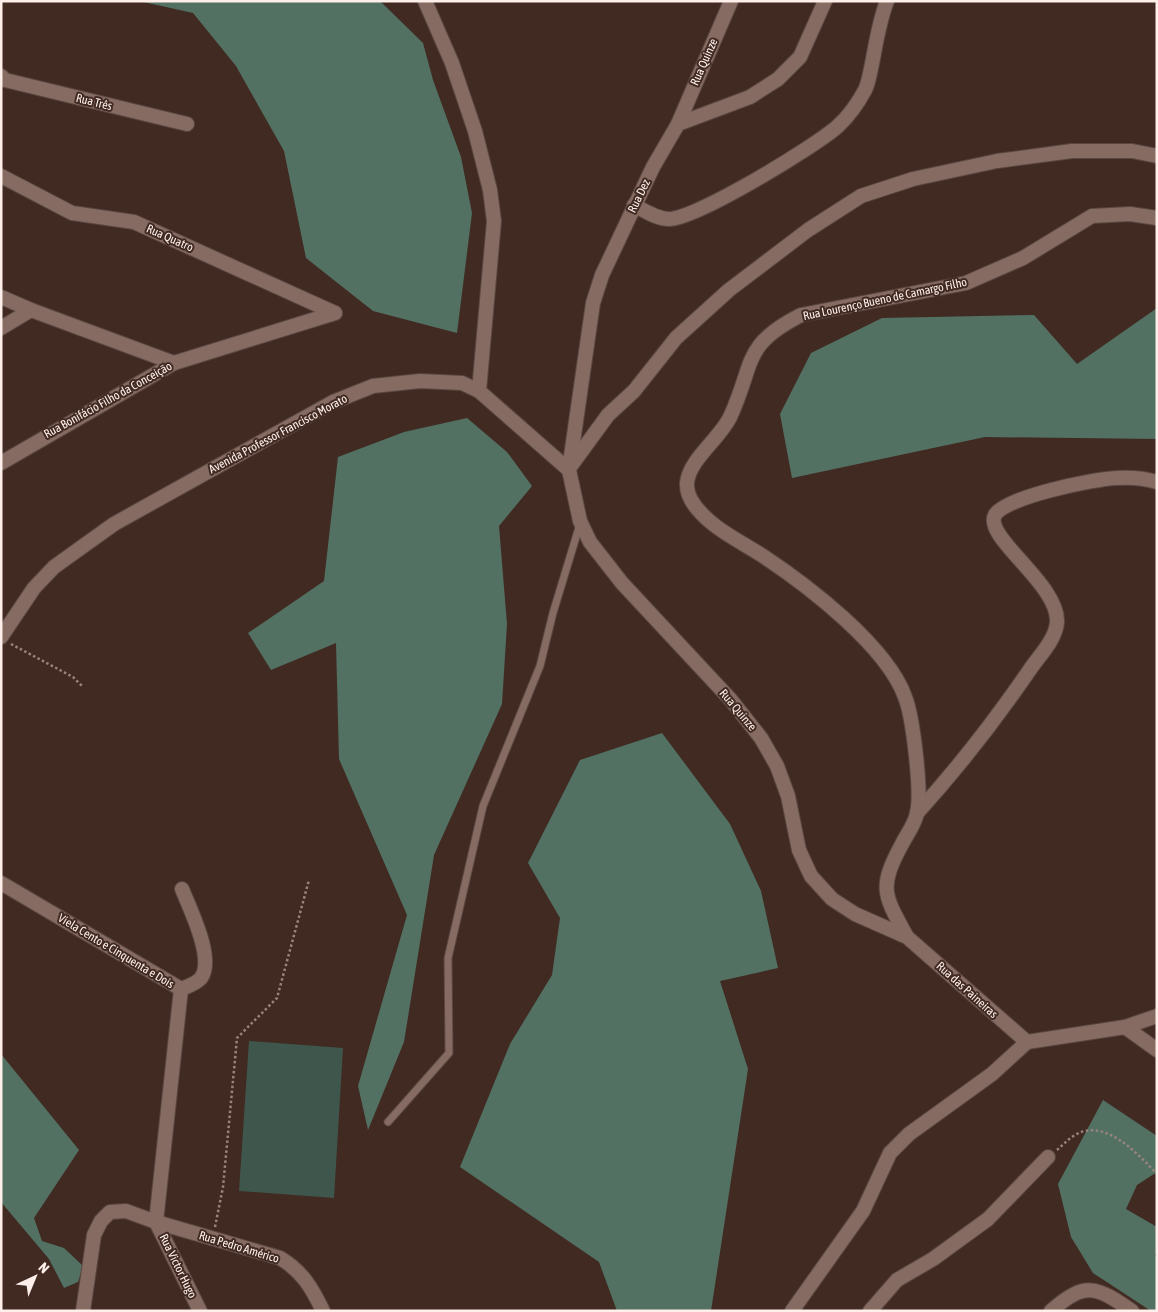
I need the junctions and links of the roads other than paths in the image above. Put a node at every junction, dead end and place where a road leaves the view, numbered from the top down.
1 (425, 1) edge
2 (731, 1) edge
3 (825, 1) edge
4 (887, 1) edge
5 (1, 76) edge
6 (188, 124) dead end
7 (678, 124) junction
8 (1157, 156) edge
9 (1, 176) edge
10 (634, 206) junction
11 (1157, 218) edge
12 (1, 297) edge
13 (31, 310) junction
14 (335, 313) joint
15 (1, 328) edge
16 (174, 363) junction
17 (479, 391) junction
18 (1, 463) edge
19 (568, 470) junction
20 (1157, 482) edge
21 (580, 521) junction
22 (5, 640) edge
23 (917, 813) junction
24 (1, 883) edge
25 (182, 889) dead end
26 (908, 936) junction
27 (181, 989) junction
28 (1157, 1016) edge
29 (1125, 1027) junction
30 (1027, 1042) junction
31 (1157, 1050) edge
32 (388, 1122) dead end
33 (1048, 1156) road end
34 (156, 1222) junction
35 (84, 1311) edge
36 (200, 1311) edge
37 (323, 1311) edge
38 (792, 1311) edge
39 (870, 1311) edge
40 (1052, 1311) edge
41 (1132, 1311) edge

1 - 17 street
2 - 7 street, Rua Quinze
3 - 7 street
4 - 10 street
5 - 6 street, Rua Três
7 - 10 street, Rua Dez
8 - 19 street
9 - 14 street, Rua Quatro
10 - 19 street, Rua Dez
11 - 23 street, Rua Lourenço Bueno de Camargo Filho
12 - 13 street
13 - 15 street
13 - 16 street
14 - 16 street, Rua Bonifácio Filho da Conceição
16 - 18 street, Rua Bonifácio Filho da Conceição
17 - 19 street, Avenida Professor Francisco Morato
17 - 22 street, Avenida Professor Francisco Morato
19 - 21 street, Rua Quinze
20 - 23 street
21 - 26 street, Rua Quinze
21 - 32 lane
23 - 26 street, Rua Lourenço Bueno de Camargo Filho
24 - 27 street, Viela Cento e Cinquenta e Dois
25 - 27 street, Viela Cento e Cinquenta e Dois
26 - 30 street, Rua das Paineiras
27 - 34 street
28 - 29 street
29 - 30 street
29 - 31 street
30 - 38 street
33 - 39 street
34 - 35 street, Rua Pedro Américo
34 - 36 street, Rua Victor Hugo
34 - 37 street, Rua Pedro Américo
40 - 41 street

